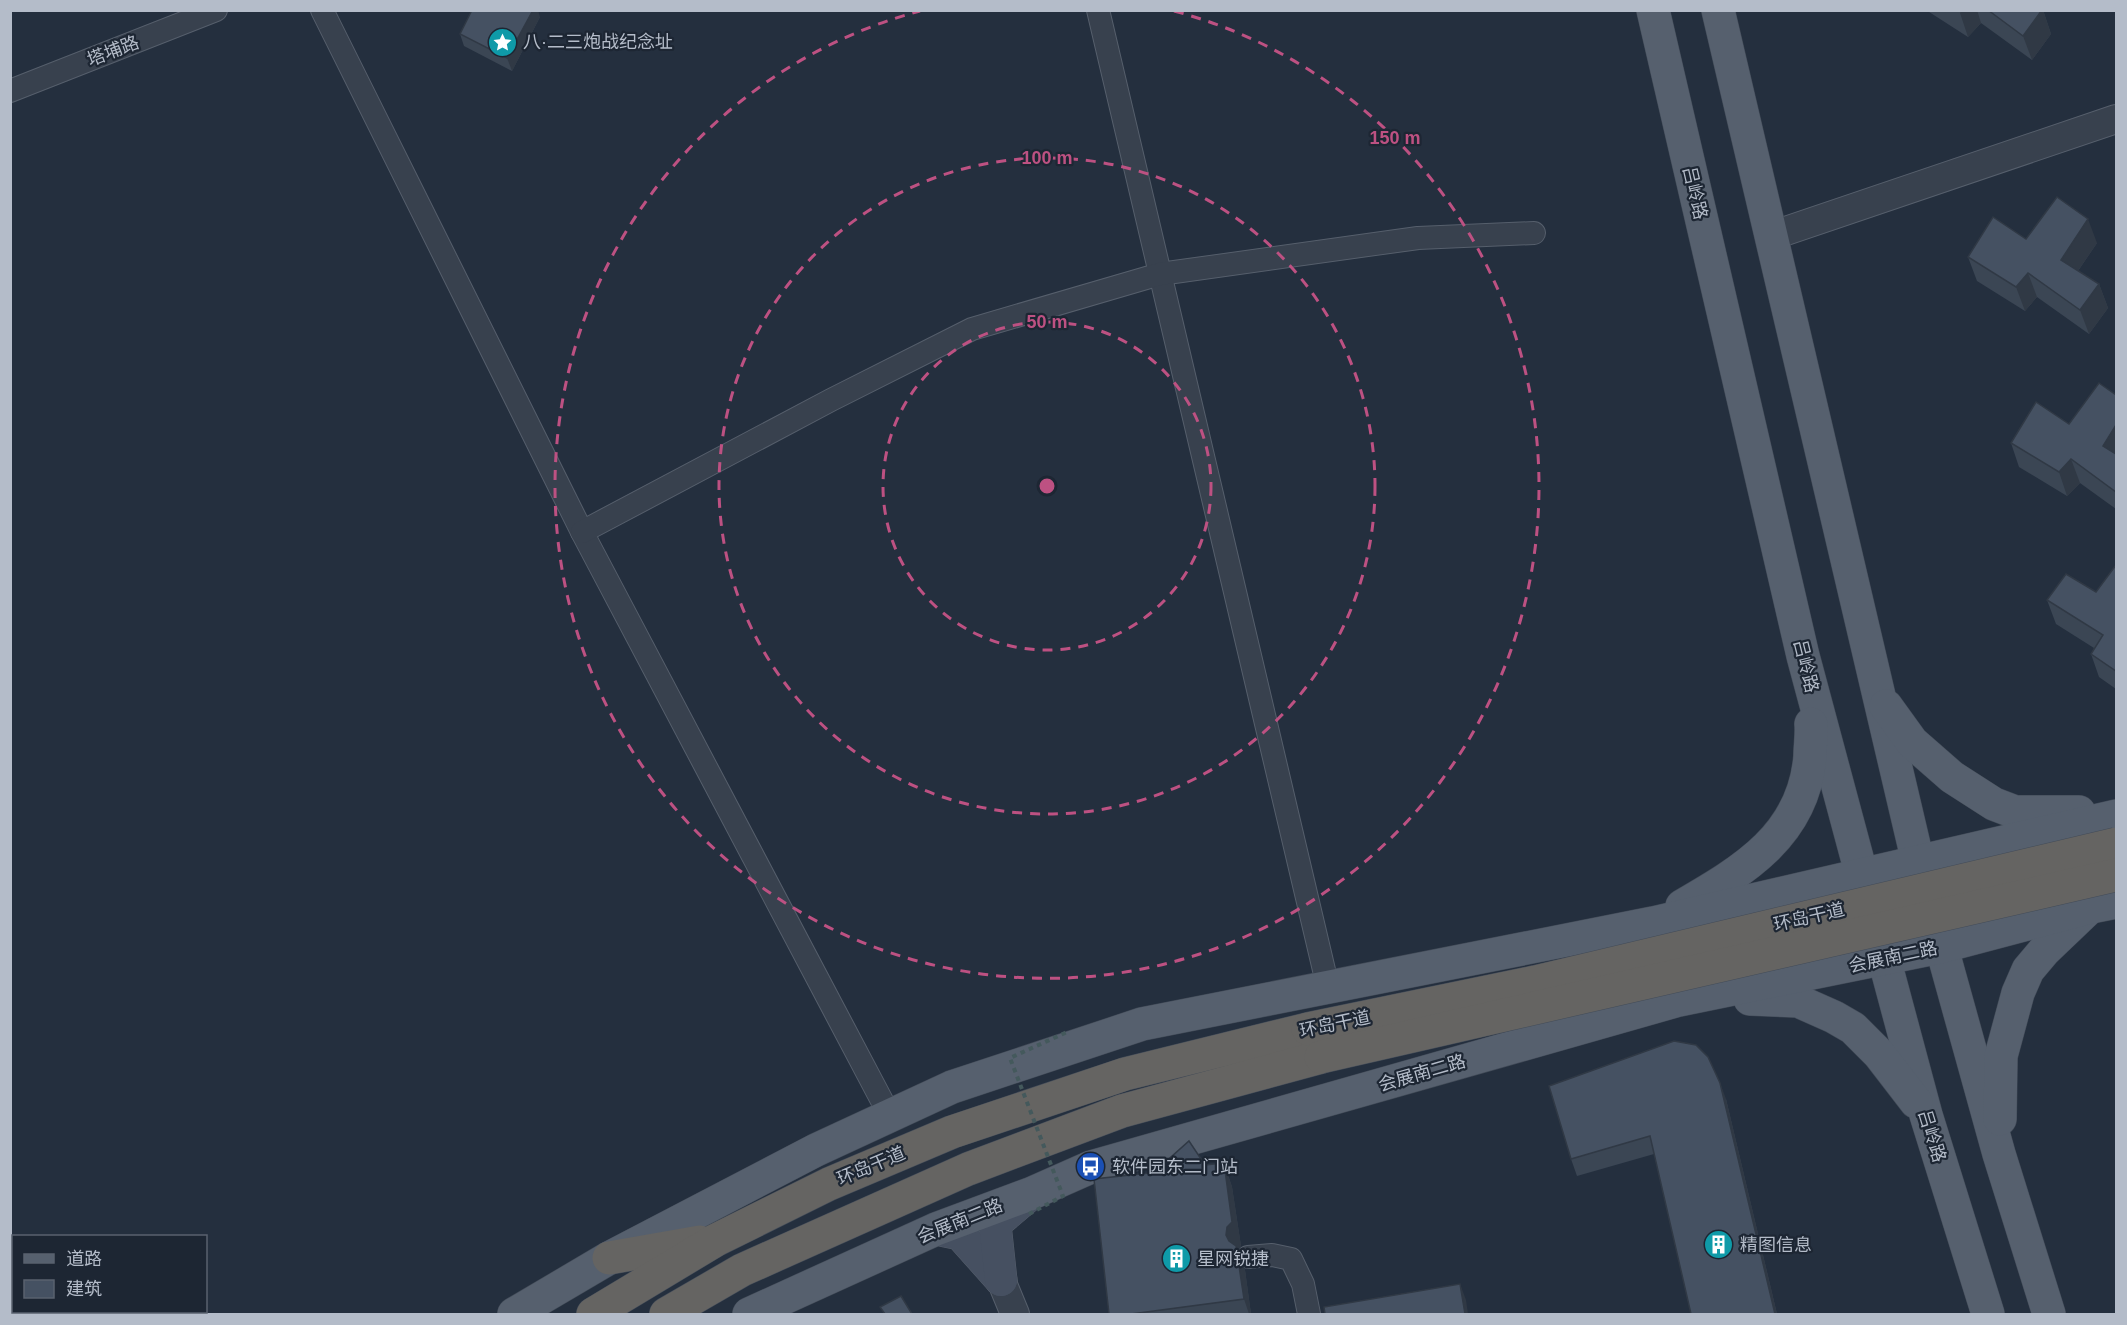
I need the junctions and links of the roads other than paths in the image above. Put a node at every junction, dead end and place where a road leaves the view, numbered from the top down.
1 (216, 10) edge
2 (322, 10) edge
3 (1098, 10) edge
4 (1653, 10) edge
5 (1718, 10) edge
6 (10, 92) edge
7 (2116, 119) edge
8 (1534, 233) dead end
9 (1771, 236) junction
10 (1160, 274) junction
11 (582, 532) junction
12 (1803, 656) junction
13 (1878, 693) junction
14 (2116, 814) edge
15 (2116, 844) edge
16 (1918, 862) junction
17 (1861, 875) junction
18 (2116, 875) edge
19 (2104, 904) edge
20 (1653, 923) junction
21 (1940, 947) junction
22 (1883, 960) junction
23 (1328, 987) junction
24 (1679, 1000) junction
25 (1314, 1043) junction
26 (1926, 1115) junction
27 (890, 1116) junction
28 (1999, 1154) junction
29 (1030, 1204) junction
30 (936, 1229) junction
31 (716, 1240) junction
32 (1248, 1257) dead end
33 (609, 1258) junction
34 (742, 1270) junction
35 (1001, 1280) junction
36 (514, 1314) edge
37 (593, 1314) edge
38 (666, 1314) edge
39 (695, 1314) edge
40 (749, 1314) edge
41 (1015, 1314) edge
42 (1310, 1314) edge
43 (1988, 1314) edge
44 (2049, 1314) edge

1 - 6 street, 塔埔路
2 - 11 street
3 - 10 street
4 - 12 main road, 吕岭路
5 - 9 main road
7 - 9 street
8 - 10 street
9 - 13 main road
10 - 11 street
10 - 23 street
11 - 27 street
12 - 17 main road, 吕岭路
12 - 20 main road
13 - 14 main road
13 - 16 main road
14 - 16 main road
15 - 25 highway, 环岛干道, bridge
16 - 17 main road
16 - 21 main road
17 - 20 main road
17 - 22 main road, 吕岭路
18 - 25 highway, 环岛干道, bridge
19 - 21 main road, 会展南二路
19 - 28 main road
20 - 23 main road
20 - 24 main road
21 - 22 main road, 会展南二路
21 - 28 main road
22 - 24 main road, 会展南二路
22 - 26 main road, 吕岭路
23 - 27 main road
24 - 26 main road
24 - 29 main road, 会展南二路
25 - 31 highway, 环岛干道
25 - 34 highway, 环岛干道
26 - 43 main road, 吕岭路
27 - 33 main road
28 - 44 main road
29 - 30 main road, 会展南二路
29 - 35 main road
30 - 35 main road
30 - 40 main road, 会展南二路
31 - 33 highway
31 - 37 highway, 环岛干道
32 - 42 street
33 - 36 main road
34 - 38 highway, 环岛干道
34 - 39 highway
35 - 41 street

